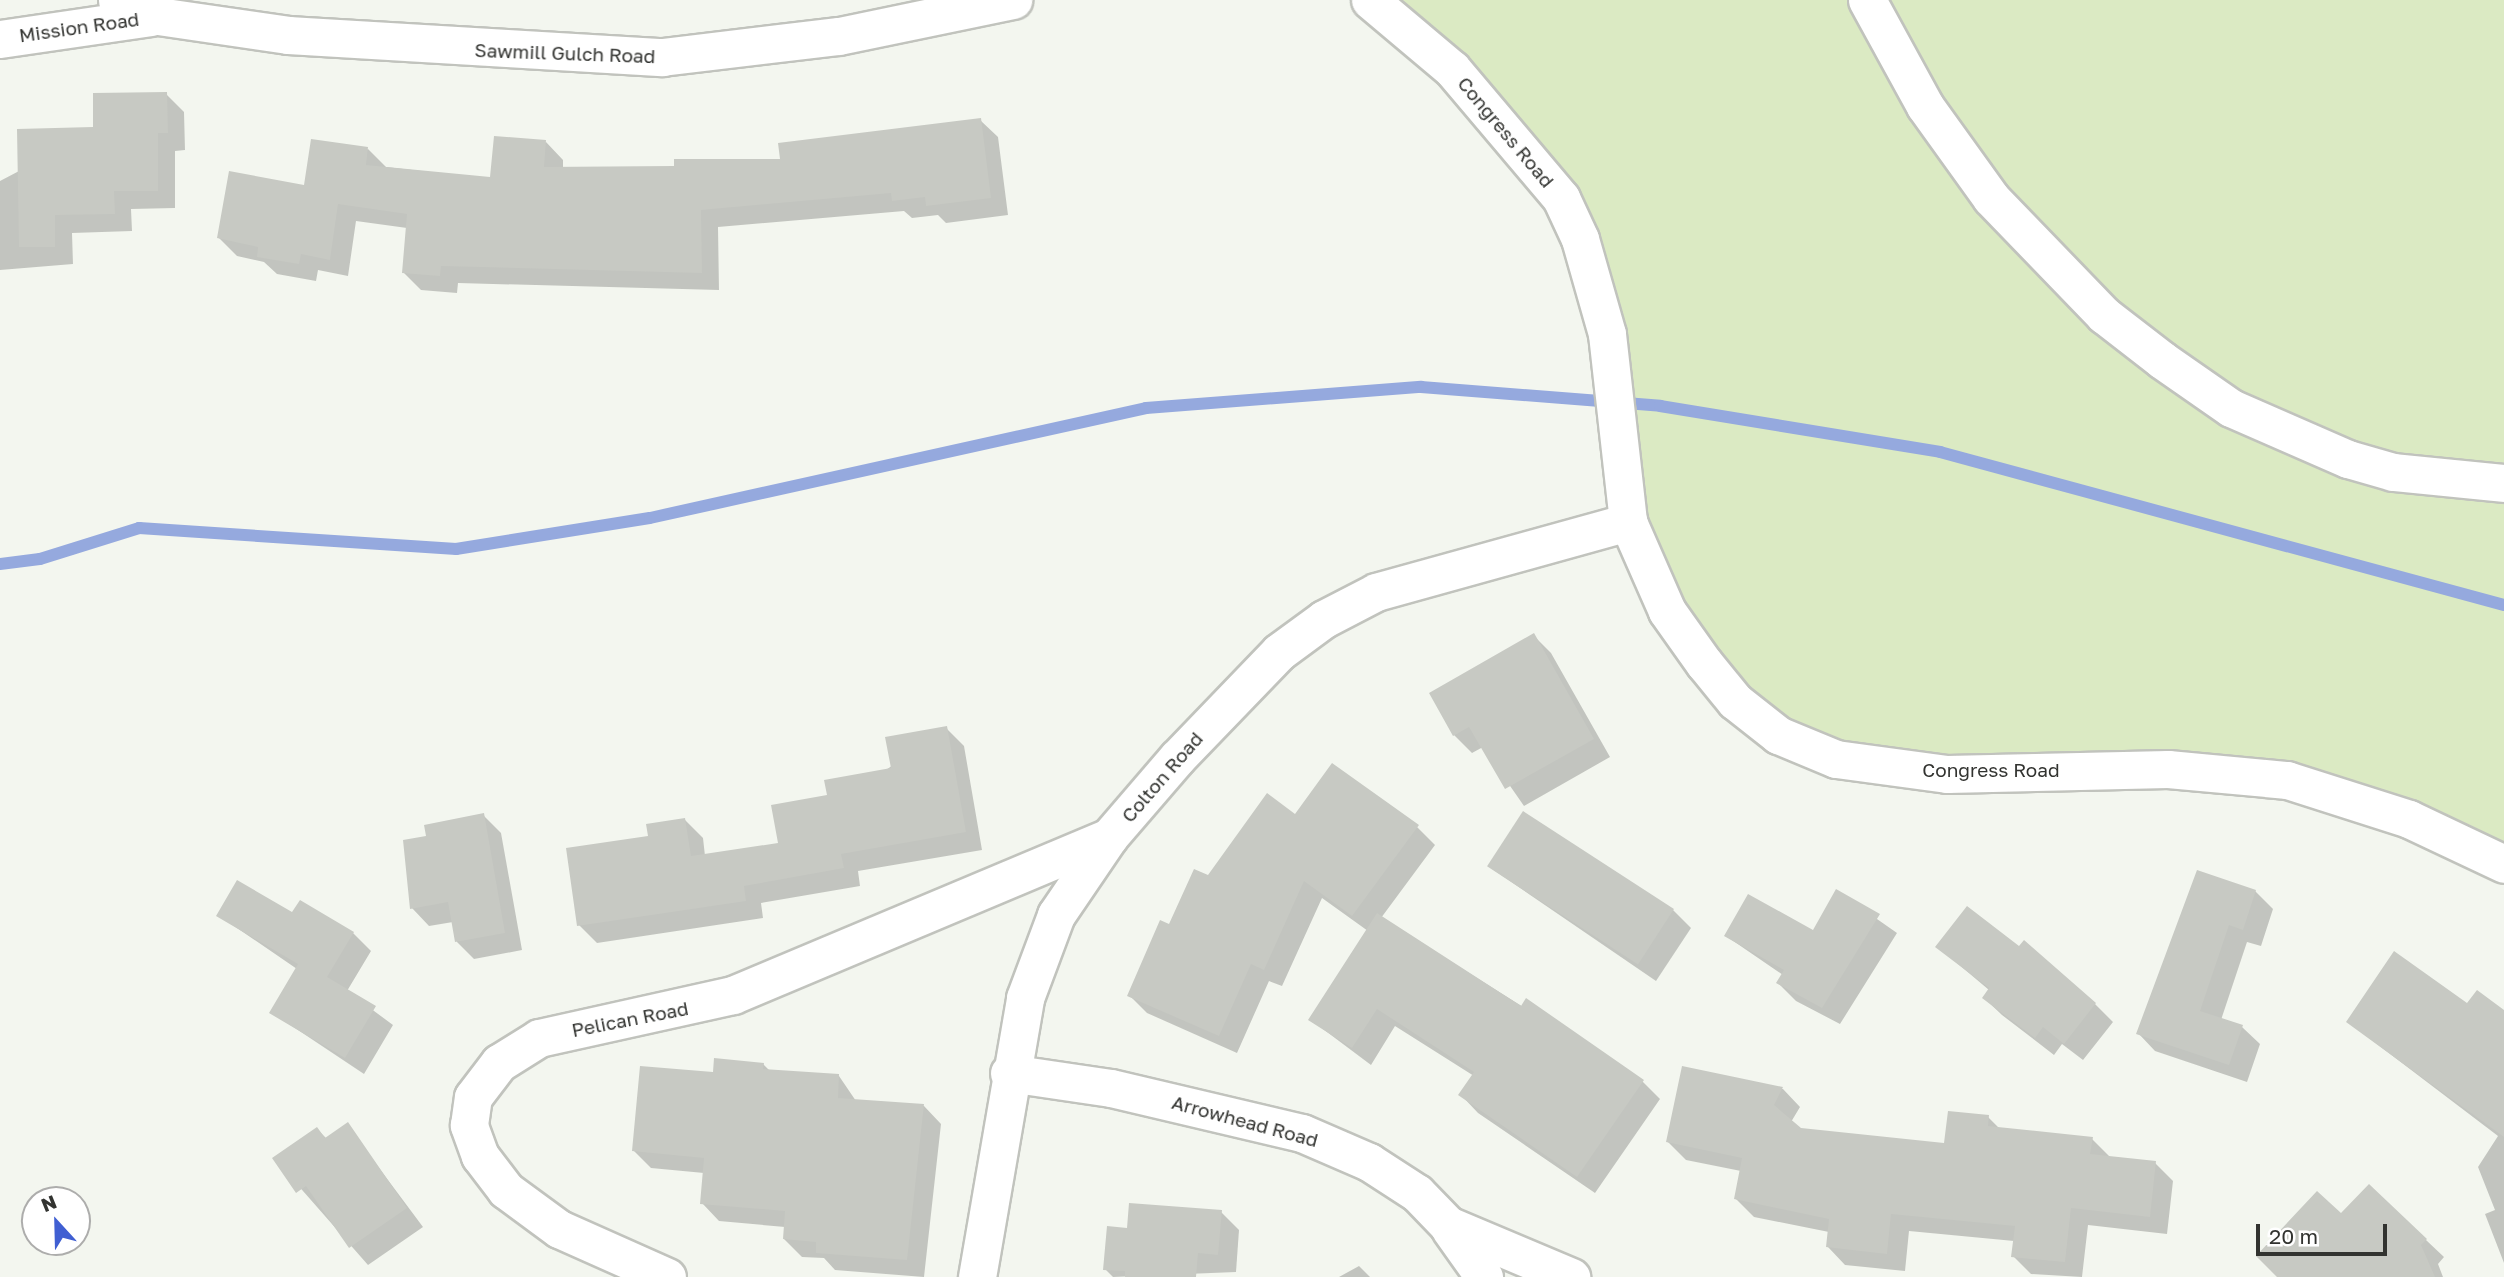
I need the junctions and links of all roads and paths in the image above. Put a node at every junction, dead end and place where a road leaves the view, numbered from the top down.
1 (117, 0) edge
2 (1013, 0) edge
3 (1867, 0) edge
4 (1377, 5) edge
5 (158, 16) junction
6 (0, 39) edge
7 (2504, 483) edge
8 (1628, 522) junction
9 (1109, 837) junction
10 (2504, 864) edge
11 (1009, 1073) junction
12 (1448, 1225) junction
13 (667, 1277) edge
14 (977, 1277) edge
15 (1484, 1277) edge
16 (1571, 1277) edge

1 - 5 street, Sawmill Gulch Road
2 - 5 street, Sawmill Gulch Road
3 - 7 street
4 - 8 street, Congress Road
5 - 6 street, Mission Road
8 - 9 street, Colton Road
8 - 10 street, Congress Road
9 - 11 street, Colton Road
9 - 13 street, Pelican Road
11 - 12 street, Arrowhead Road
11 - 14 street, Colton Road
12 - 15 street
12 - 16 street, Arrowhead Road

